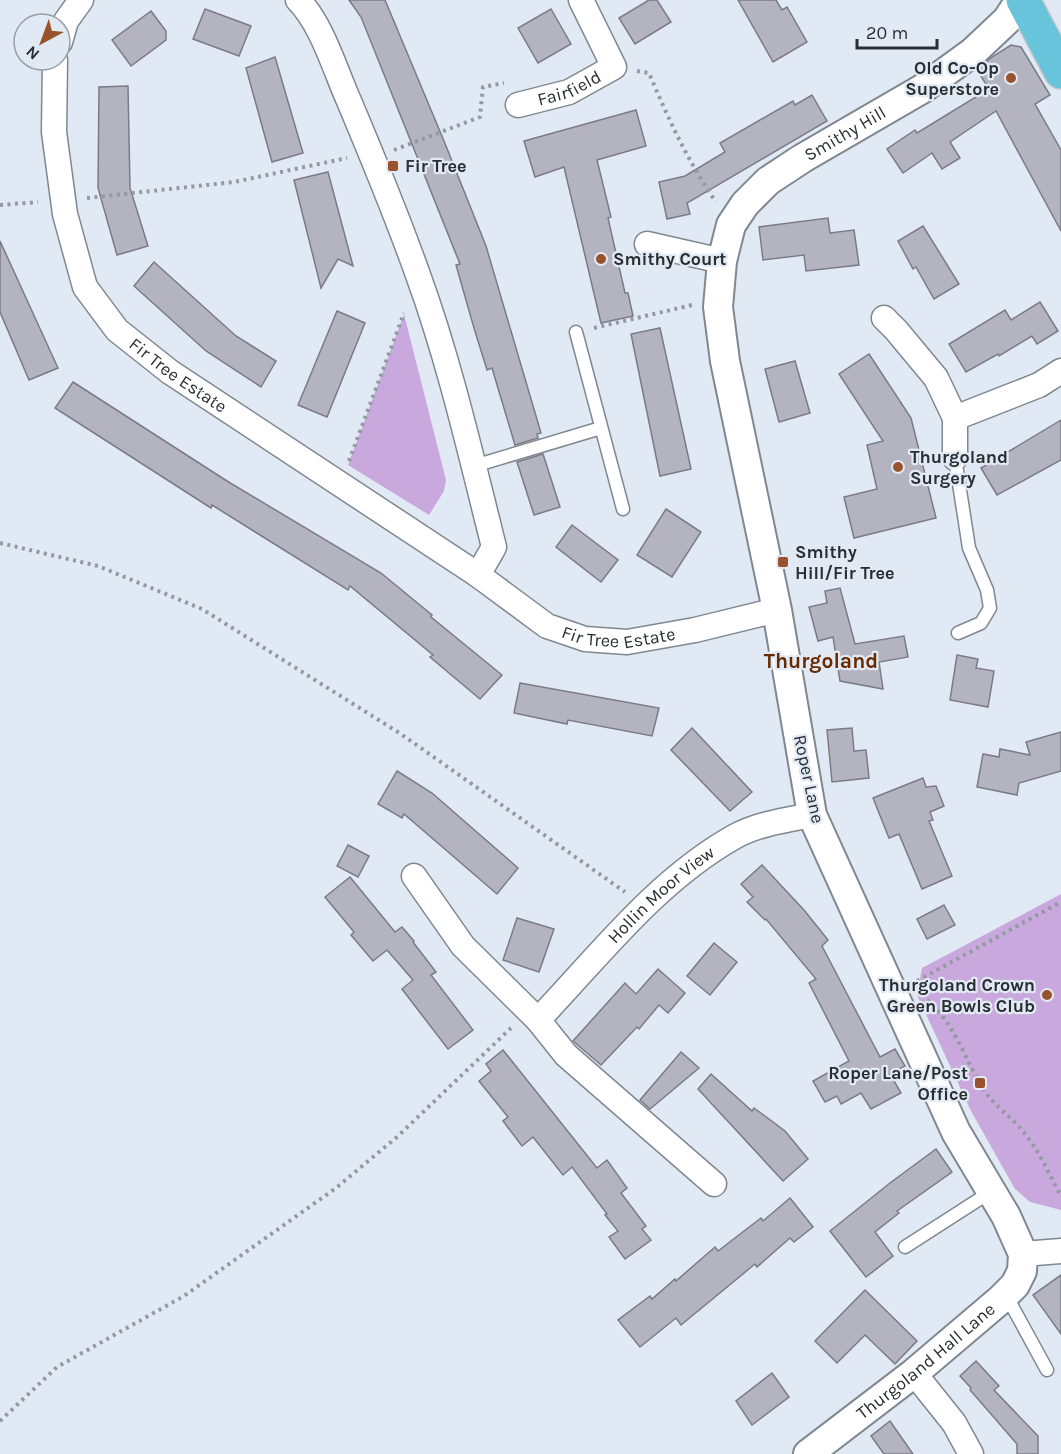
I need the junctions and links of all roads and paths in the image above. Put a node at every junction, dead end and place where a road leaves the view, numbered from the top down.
1 (81, 0) edge
2 (298, 0) edge
3 (581, 0) edge
4 (1021, 0) edge
5 (72, 13) edge
6 (55, 72) edge
7 (1061, 72) edge
8 (649, 73) dead end
9 (507, 83) dead end
10 (518, 105) dead end
11 (373, 158) junction
12 (63, 200) junction
13 (0, 205) edge
14 (731, 225) junction
15 (647, 244) dead end
16 (722, 261) junction
17 (419, 276) junction
18 (719, 298) junction
19 (884, 318) dead end
20 (576, 332) joint
21 (1061, 371) edge
22 (955, 418) junction
23 (601, 428) junction
24 (955, 458) joint
25 (474, 466) junction
26 (340, 484) junction
27 (622, 508) dead end
28 (0, 543) edge
29 (478, 575) junction
30 (777, 610) junction
31 (958, 633) dead end
32 (812, 815) junction
33 (414, 876) dead end
34 (1061, 902) edge
35 (645, 906) junction
36 (897, 999) junction
37 (534, 1016) junction
38 (714, 1184) dead end
39 (992, 1191) junction
40 (1061, 1196) edge
41 (905, 1247) dead end
42 (1061, 1251) edge
43 (1023, 1254) junction
44 (1006, 1294) junction
45 (1047, 1370) dead end
46 (914, 1374) junction
47 (0, 1421) edge
48 (808, 1454) edge
49 (971, 1454) edge

1 - 5 street
2 - 11 street
3 - 10 street, Fairfield
4 - 7 highway
4 - 14 street, Smithy Hill
6 - 12 street, Fir Tree Estate
8 - 14 path
9 - 11 path
11 - 12 path
11 - 17 street
12 - 13 path
12 - 26 street, Fir Tree Estate
14 - 16 street, Smithy Hill
15 - 16 street
16 - 18 street, Smithy Hill
17 - 25 street
17 - 26 path
18 - 20 path
18 - 30 street, Roper Lane
19 - 22 street
20 - 23 lane
21 - 22 street
22 - 24 street
23 - 25 lane
23 - 27 lane
24 - 31 lane
25 - 29 street
26 - 29 street, Fir Tree Estate
28 - 35 path
29 - 30 street, Fir Tree Estate
30 - 32 street, Roper Lane
32 - 35 street, Hollin Moor View
32 - 36 street, Roper Lane
33 - 37 street
34 - 36 path
35 - 37 street, Hollin Moor View
36 - 39 street, Roper Lane
36 - 40 path
37 - 38 street
37 - 47 path
39 - 41 lane
39 - 43 street, Roper Lane
42 - 43 street
43 - 44 street, Thurgoland Hall Lane
44 - 45 lane
44 - 46 street, Thurgoland Hall Lane
46 - 48 street, Thurgoland Hall Lane
46 - 49 street

